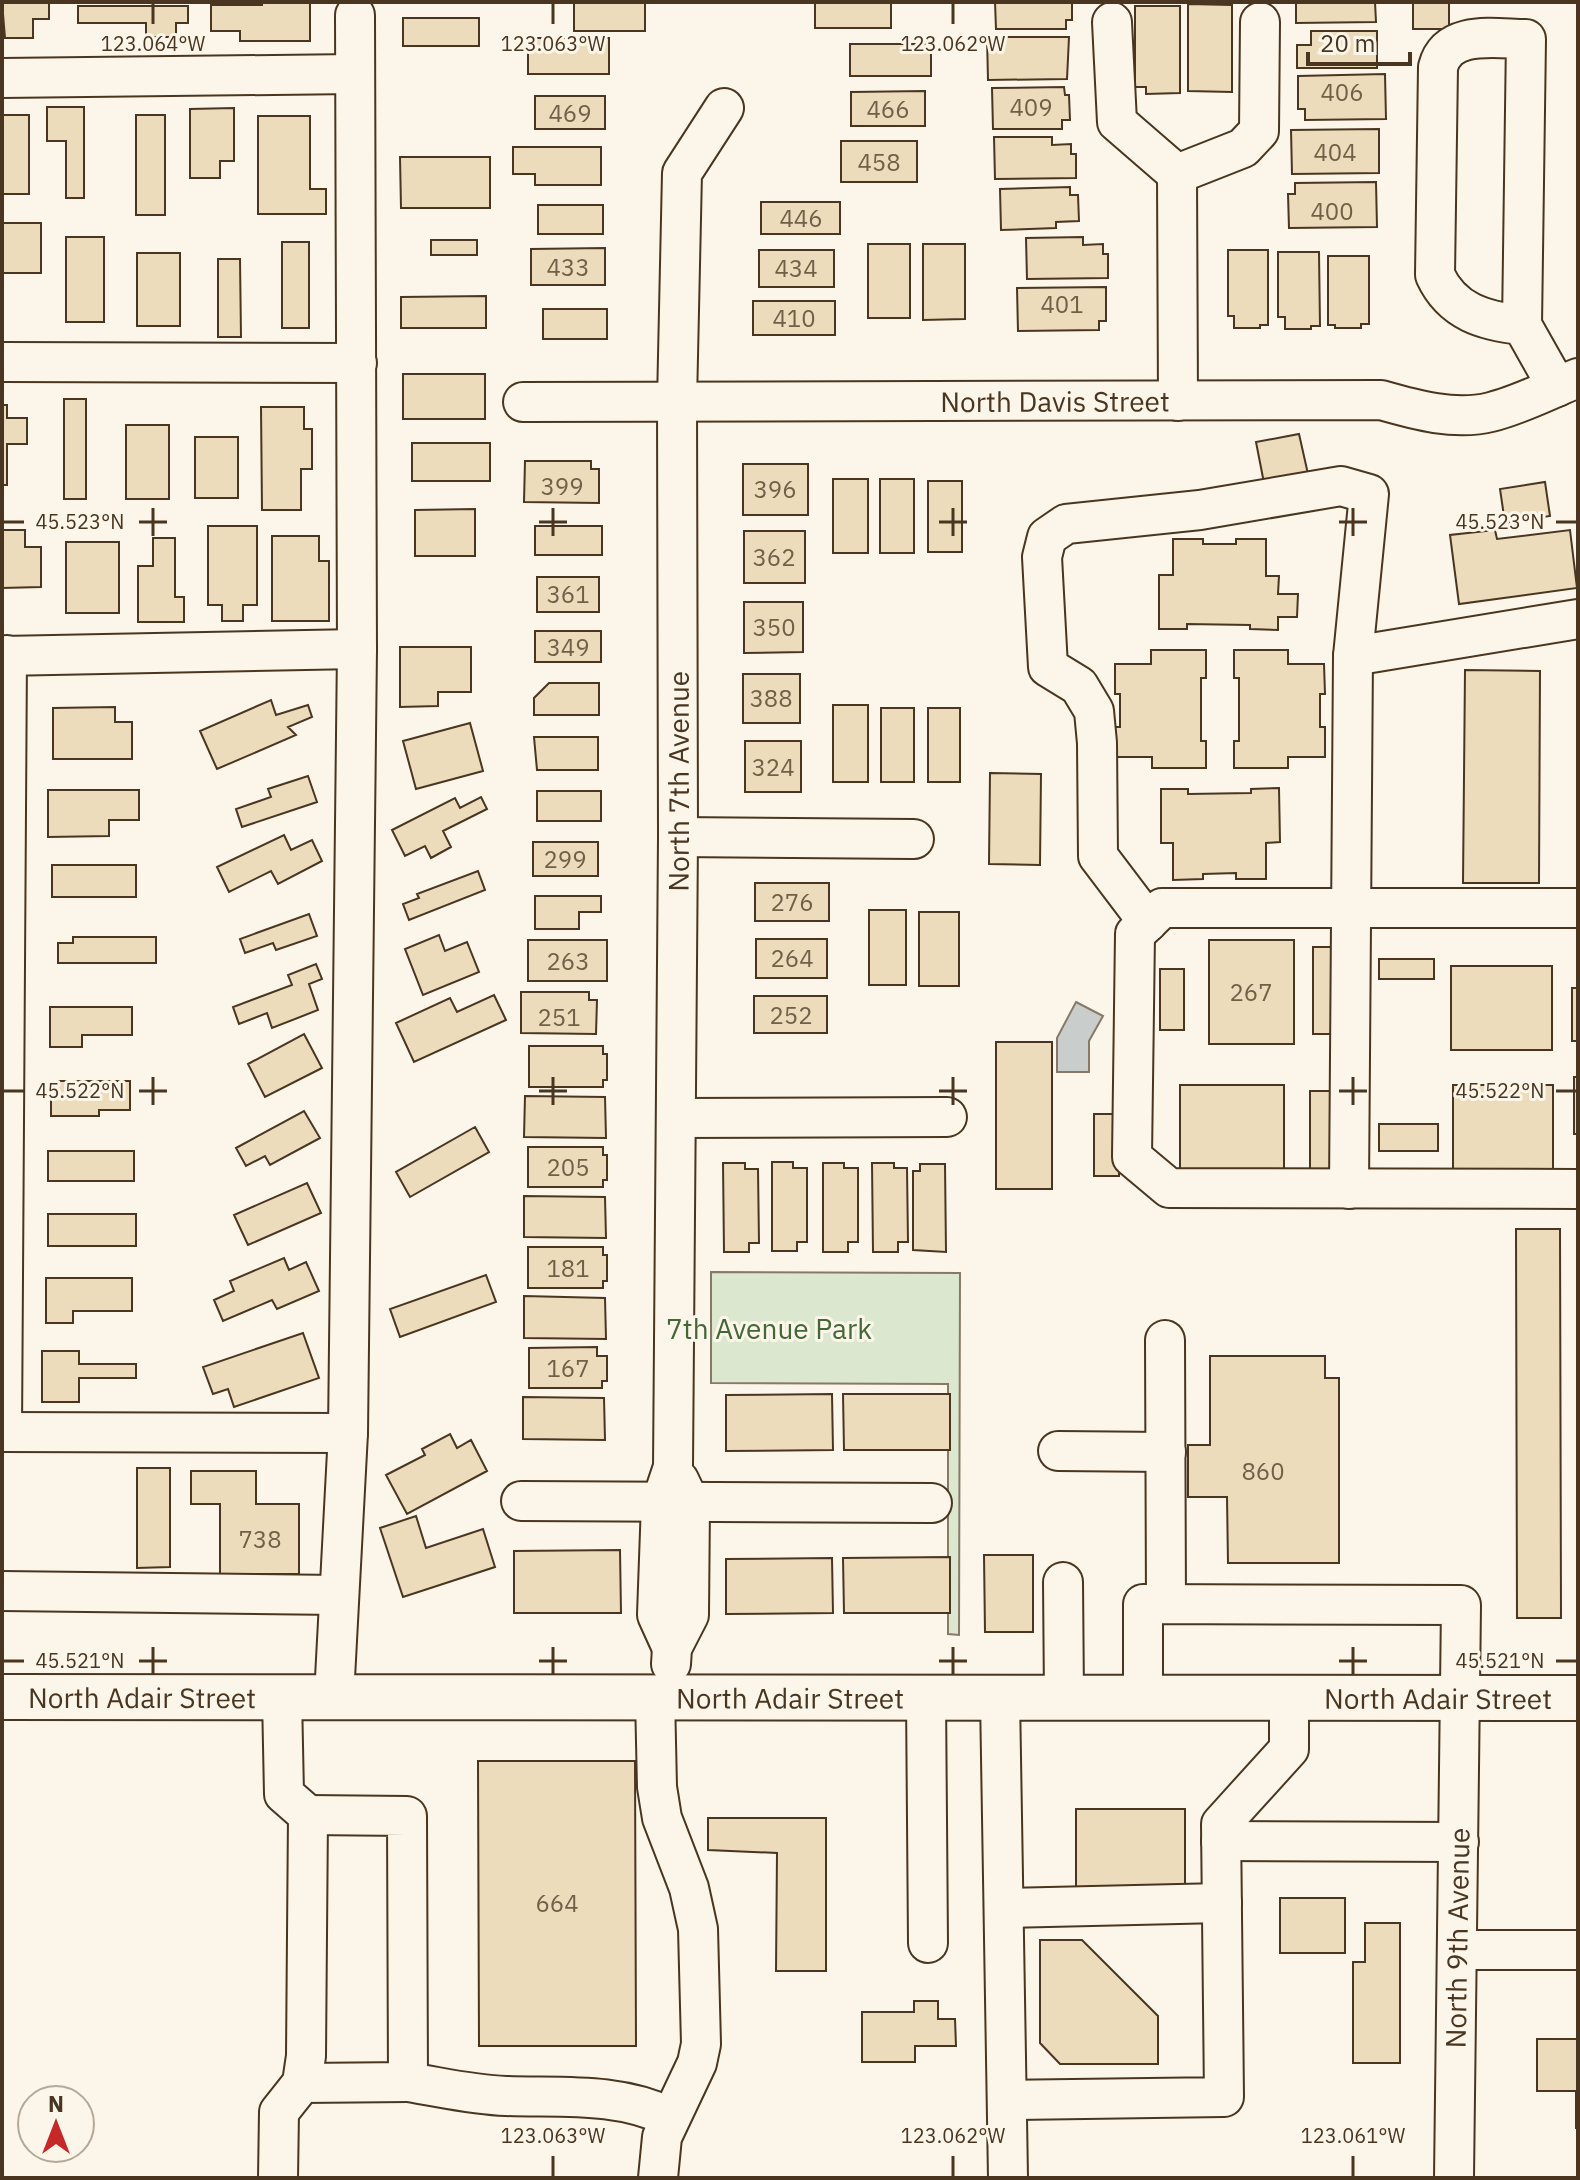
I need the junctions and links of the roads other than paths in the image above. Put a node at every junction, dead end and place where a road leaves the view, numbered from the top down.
1 (355, 15) dead end
2 (1112, 22) dead end
3 (1260, 22) dead end
4 (355, 74) junction
5 (2, 78) edge
6 (724, 108) dead end
7 (1177, 174) junction
8 (1522, 325) junction
9 (2, 362) edge
10 (357, 363) junction
11 (1567, 383) edge
12 (1178, 401) junction
13 (523, 402) dead end
14 (677, 402) junction
15 (1578, 619) edge
16 (357, 649) junction
17 (5, 656) edge
18 (1353, 656) junction
19 (678, 837) junction
20 (914, 839) dead end
21 (1350, 907) junction
22 (1578, 908) edge
23 (1148, 922) junction
24 (947, 1117) dead end
25 (676, 1118) junction
26 (1349, 1189) junction
27 (1578, 1189) edge
28 (1165, 1340) dead end
29 (2, 1432) edge
30 (348, 1433) junction
31 (1058, 1451) dead end
32 (1166, 1452) junction
33 (521, 1501) dead end
34 (675, 1503) junction
35 (932, 1503) dead end
36 (1063, 1582) dead end
37 (2, 1591) edge
38 (339, 1595) junction
39 (1166, 1604) junction
40 (662, 1696) junction
41 (2, 1697) edge
42 (282, 1697) junction
43 (334, 1697) junction
44 (926, 1697) junction
45 (1000, 1697) junction
46 (1064, 1697) junction
47 (1143, 1697) junction
48 (1289, 1698) junction
49 (1460, 1698) junction
50 (1578, 1698) edge
51 (308, 1815) junction
52 (1221, 1841) junction
53 (1459, 1842) junction
54 (1222, 1903) junction
55 (1004, 1908) junction
56 (928, 1943) dead end
57 (1457, 1950) junction
58 (1578, 1950) edge
59 (408, 2082) junction
60 (302, 2083) junction
61 (1007, 2100) junction
62 (669, 2117) junction
63 (278, 2178) edge
64 (658, 2178) edge
65 (1008, 2178) edge
66 (1454, 2178) edge

1 - 4 street
2 - 7 street
3 - 7 street
4 - 5 street
4 - 10 street
6 - 14 street, North 7th Avenue
7 - 12 street
8 - 8 street
8 - 11 street
9 - 10 street
10 - 16 street
11 - 12 street, North Davis Street
12 - 14 street, North Davis Street
13 - 14 street, North Davis Street
14 - 19 street, North 7th Avenue
15 - 18 street
16 - 17 street
16 - 30 street
17 - 29 street
18 - 21 street
18 - 23 street
19 - 20 street
19 - 25 street, North 7th Avenue
21 - 22 street
21 - 23 street
21 - 26 street
23 - 26 street
24 - 25 street
25 - 34 street, North 7th Avenue
26 - 27 street
28 - 32 street
29 - 30 street
30 - 38 street
31 - 32 street
32 - 39 street
33 - 34 street
34 - 35 street
34 - 40 street, North 7th Avenue
36 - 46 street
37 - 38 street
38 - 43 street
39 - 47 street
39 - 49 street, North 9th Avenue
40 - 43 highway, North Adair Street
40 - 44 highway, North Adair Street
40 - 62 street, North 7th Avenue
41 - 42 highway, North Adair Street
42 - 43 highway, North Adair Street
42 - 51 street
44 - 45 highway, North Adair Street
44 - 56 street
45 - 46 highway, North Adair Street
45 - 55 street
46 - 47 highway, North Adair Street
47 - 48 highway, North Adair Street
48 - 49 highway, North Adair Street
48 - 52 street
49 - 50 highway, North Adair Street
49 - 53 street, North 9th Avenue
51 - 59 street
51 - 60 street
52 - 53 street
52 - 54 street
53 - 57 street, North 9th Avenue
54 - 55 street
54 - 61 street
55 - 61 street
57 - 58 street
57 - 66 street, North 9th Avenue
59 - 60 street
59 - 62 street
60 - 63 street
61 - 65 street
62 - 64 street, North 7th Avenue

